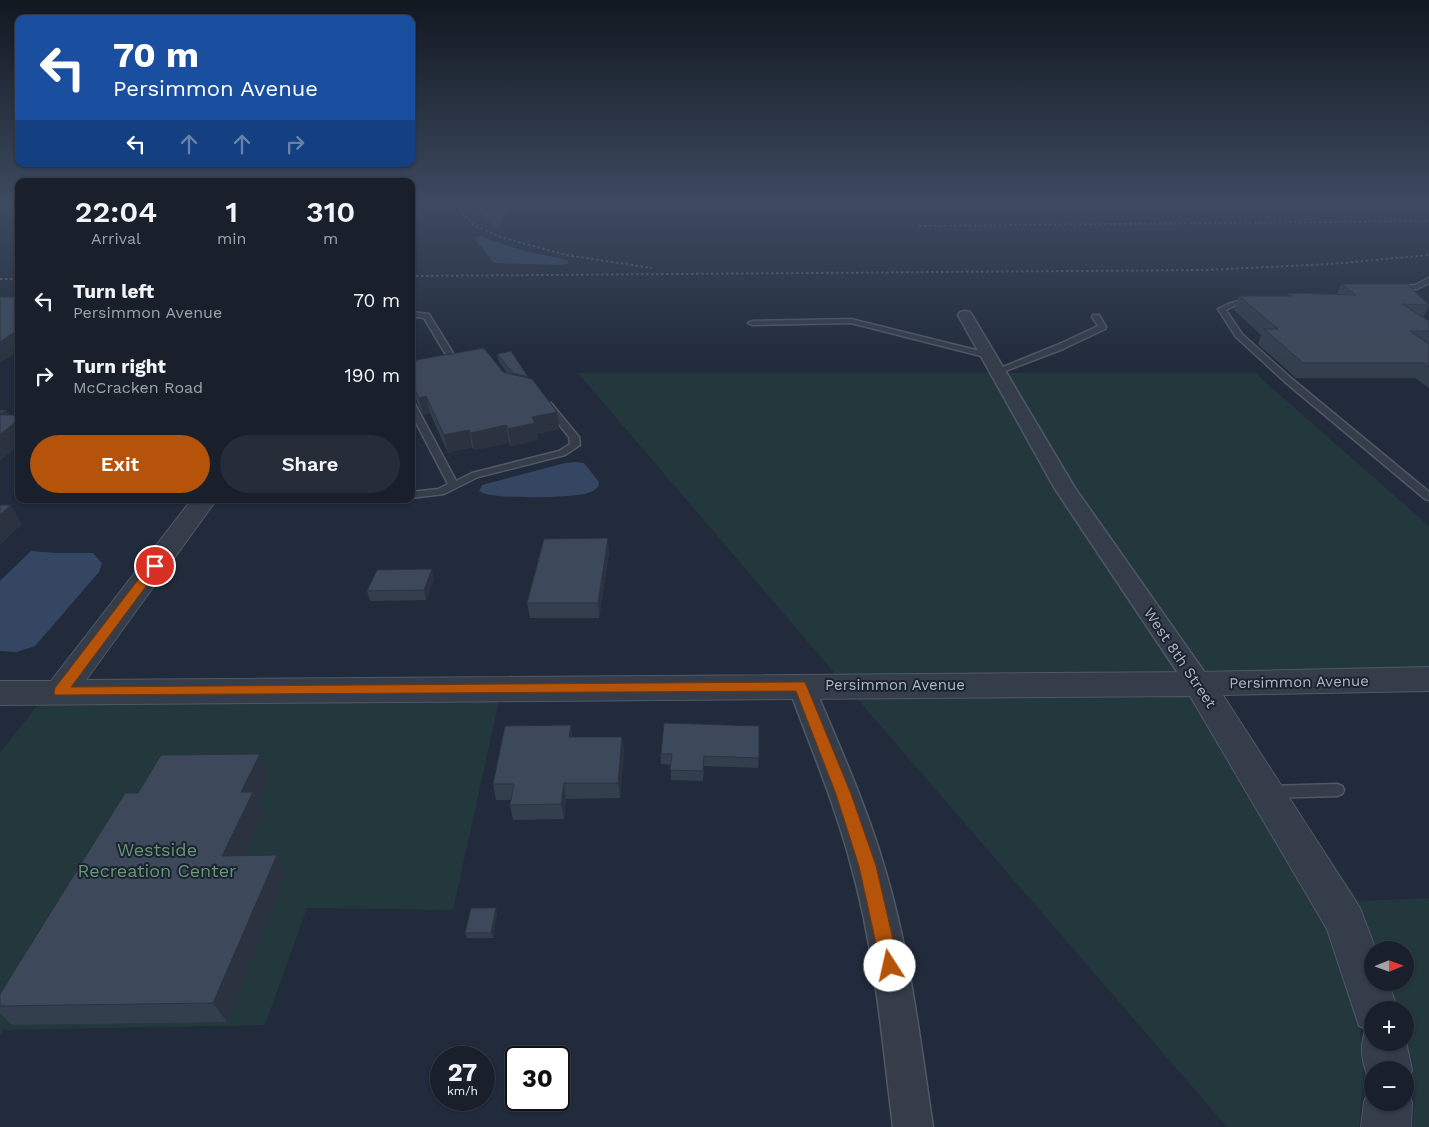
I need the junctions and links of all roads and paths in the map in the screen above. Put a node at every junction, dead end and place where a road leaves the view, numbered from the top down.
1 (1429, 280) edge
2 (1389, 290) edge
3 (1263, 300) edge
4 (415, 315) edge
5 (965, 315) dead end
6 (1096, 317) dead end
7 (752, 322) dead end
8 (452, 358) edge
9 (993, 364) junction
10 (544, 399) edge
11 (415, 412) edge
12 (452, 485) junction
13 (415, 495) edge
14 (1429, 497) edge
15 (202, 503) edge
16 (1429, 679) edge
17 (1199, 684) junction
18 (801, 686) junction
19 (60, 692) junction
20 (0, 693) edge
21 (1338, 790) dead end
22 (1266, 792) junction
23 (1372, 1001) edge
24 (1387, 1111) edge
25 (913, 1127) edge
26 (1386, 1127) edge

1 - 2 lane
3 - 14 lane
4 - 8 lane
5 - 9 street, West 8th Street
6 - 9 lane
7 - 9 lane
9 - 17 street, West 8th Street
10 - 12 lane
11 - 12 lane
12 - 13 lane
15 - 19 street
16 - 17 street, Persimmon Avenue
17 - 18 street, Persimmon Avenue
17 - 22 street, West 8th Street
18 - 19 street, Persimmon Avenue
18 - 25 street
19 - 20 street, Persimmon Avenue
21 - 22 lane
22 - 23 street, West 8th Street
24 - 26 street

